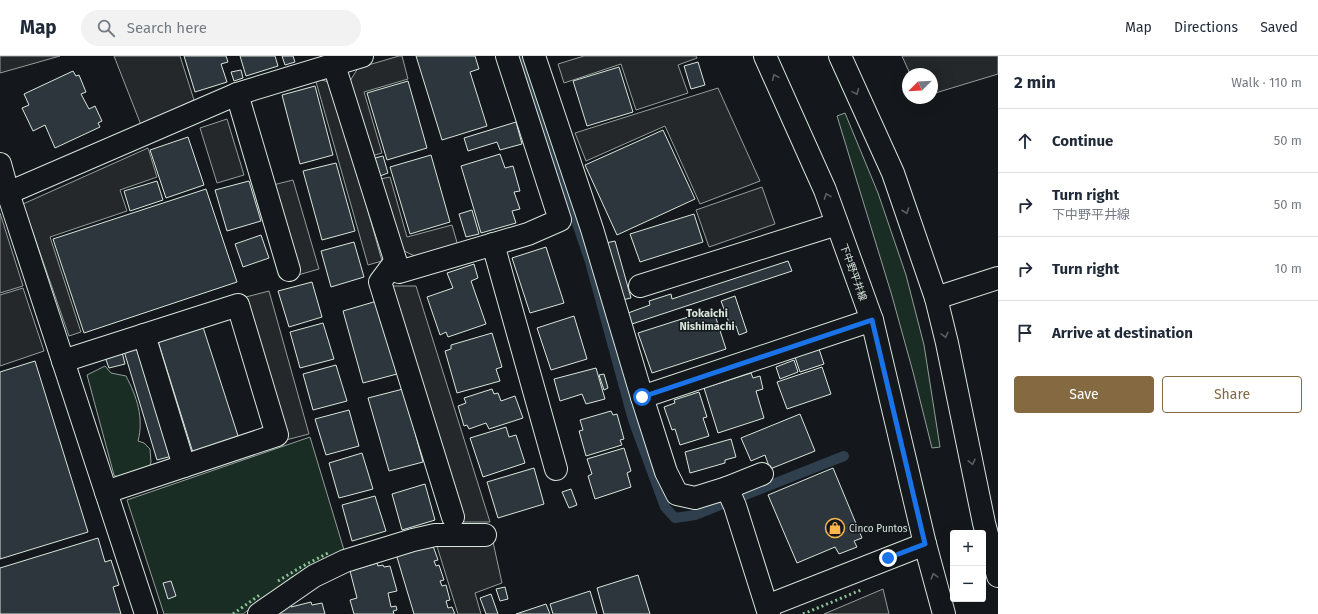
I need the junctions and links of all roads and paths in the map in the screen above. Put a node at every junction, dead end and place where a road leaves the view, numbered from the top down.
1 (362, 56) edge
2 (507, 56) edge
3 (534, 56) edge
4 (765, 56) edge
5 (840, 56) edge
6 (334, 65) junction
7 (237, 94) junction
8 (0, 164) edge
9 (8, 192) junction
10 (837, 224) junction
11 (493, 244) junction
12 (395, 262) junction
13 (288, 270) dead end
14 (998, 278) edge
15 (640, 286) dead end
16 (936, 298) junction
17 (872, 320) junction
18 (144, 335) junction
19 (63, 361) junction
20 (642, 397) junction
21 (184, 466) junction
22 (556, 469) dead end
23 (762, 474) dead end
24 (106, 492) junction
25 (731, 496) junction
26 (453, 517) dead end
27 (991, 520) edge
28 (485, 535) dead end
29 (925, 544) junction
30 (998, 576) edge
31 (768, 610) edge
32 (146, 614) edge
33 (259, 614) edge
34 (944, 614) edge

1 - 6 street
2 - 11 street
3 - 20 street
10 -> 4 street, 下中野平井線
5 -> 16 street
6 - 7 street
6 - 12 street
7 - 9 street
7 - 13 street
8 - 9 street
9 - 19 street
10 - 15 street
10 - 17 street, 下中野平井線
11 - 12 street
11 - 22 street
12 - 26 street
14 - 16 street
16 -> 27 street
17 - 20 street
17 - 29 street, 下中野平井線
18 - 19 street
18 - 21 street
18 - 21 street
19 - 24 street
20 - 25 street
21 - 24 street
23 - 25 street
24 - 32 street
25 - 31 street
27 - 30 street
28 - 33 street
29 - 31 street
34 -> 29 street, 下中野平井線

